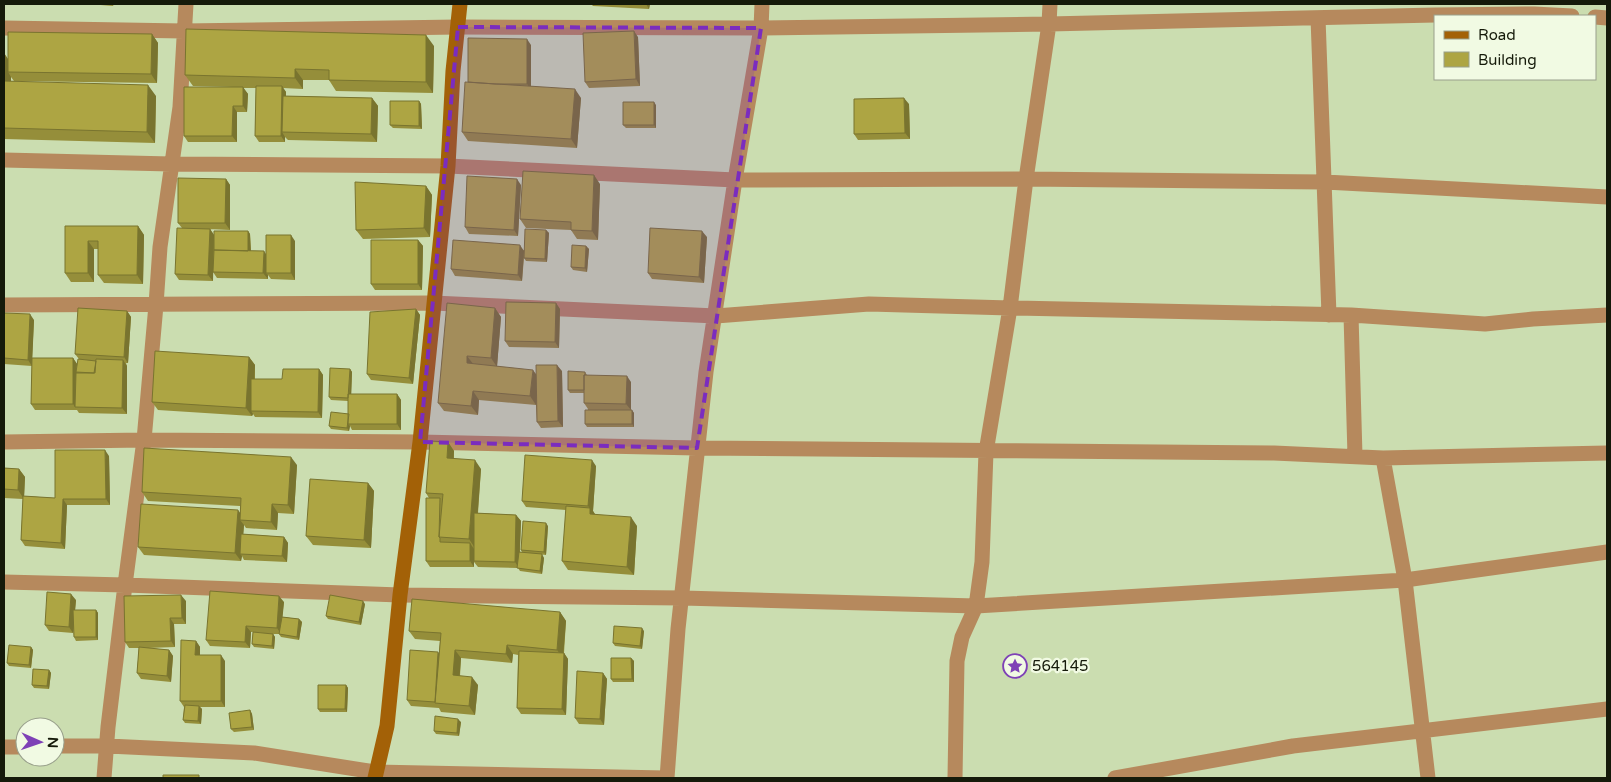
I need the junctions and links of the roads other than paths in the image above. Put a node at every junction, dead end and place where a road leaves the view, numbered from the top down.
1 (186, 4) edge
2 (460, 4) edge
3 (762, 4) edge
4 (1050, 4) edge
5 (1465, 15) edge
6 (1543, 15) edge
7 (1434, 16) edge
8 (1318, 18) junction
9 (1049, 24) junction
10 (458, 27) junction
11 (4, 28) edge
12 (761, 28) junction
13 (184, 30) junction
14 (4, 160) edge
15 (171, 164) junction
16 (448, 166) junction
17 (1026, 179) junction
18 (735, 180) junction
19 (1325, 182) junction
20 (1607, 197) edge
21 (433, 303) junction
22 (4, 305) edge
23 (156, 306) junction
24 (1010, 308) junction
25 (1329, 315) junction
26 (1352, 315) junction
27 (716, 316) junction
28 (1607, 316) edge
29 (144, 440) junction
30 (4, 442) edge
31 (420, 442) junction
32 (697, 448) junction
33 (986, 452) junction
34 (1607, 454) edge
35 (1355, 456) junction
36 (1383, 458) junction
37 (1607, 552) edge
38 (1405, 580) junction
39 (4, 582) edge
40 (125, 584) junction
41 (400, 596) junction
42 (683, 598) junction
43 (976, 606) junction
44 (1607, 708) edge
45 (1422, 731) junction
46 (65, 746) edge
47 (108, 746) junction
48 (375, 775) edge
49 (104, 778) edge
50 (666, 778) edge
51 (955, 778) edge
52 (1115, 778) edge
53 (1428, 778) edge

1 - 13 street
2 - 10 street
3 - 12 street
4 - 9 street
5 - 6 street
7 - 8 street
8 - 9 street
8 - 19 street
9 - 12 street
9 - 17 street
10 - 12 street
10 - 13 street
10 - 16 street
11 - 13 street
12 - 18 street
13 - 15 street
14 - 15 street
15 - 16 street
15 - 23 street
16 - 18 street
16 - 21 street
17 - 18 street
17 - 19 street
17 - 24 street
18 - 27 street
19 - 20 street
19 - 25 street
21 - 23 street
21 - 27 street
21 - 31 street
22 - 23 street
23 - 29 street
24 - 25 street
24 - 27 street
24 - 33 street
25 - 26 street
26 - 28 street
26 - 35 street
27 - 32 street
29 - 30 street
29 - 31 street
29 - 40 street
31 - 32 street
31 - 41 street
32 - 33 street
32 - 42 street
33 - 35 street
33 - 43 street
34 - 36 street
35 - 36 street
36 - 38 street
37 - 38 street
38 - 43 street
38 - 45 street
39 - 40 street
40 - 41 street
40 - 47 street
41 - 42 street
41 - 48 street
42 - 43 street
42 - 50 street
43 - 51 street
44 - 45 street
45 - 52 street
45 - 53 street
46 - 47 street
47 - 48 street
47 - 49 street
48 - 50 street

